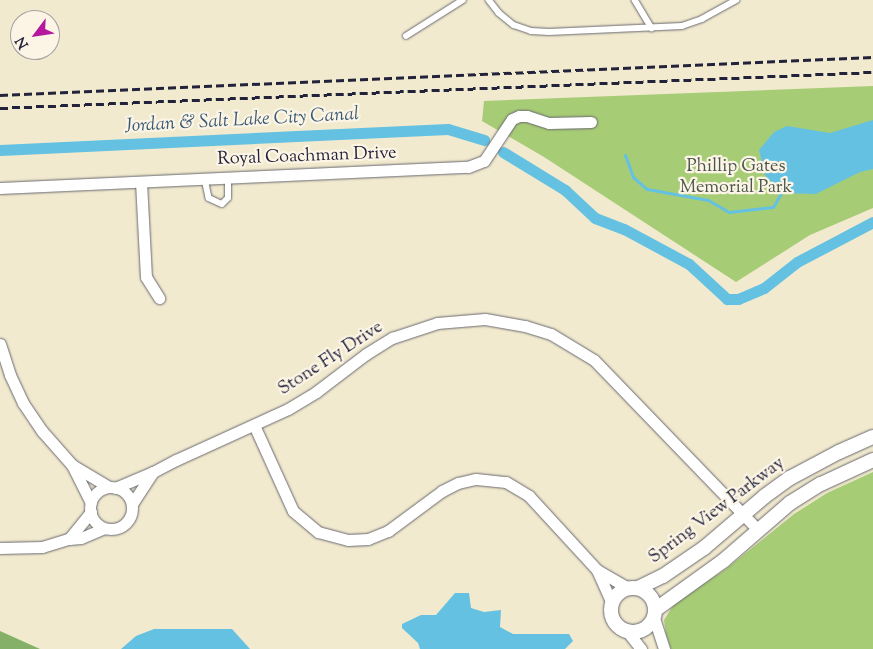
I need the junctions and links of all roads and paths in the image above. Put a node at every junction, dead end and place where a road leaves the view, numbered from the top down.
1 (462, 0) edge
2 (489, 0) edge
3 (635, 0) edge
4 (736, 0) edge
5 (652, 28) junction
6 (406, 36) dead end
7 (591, 122) dead end
8 (228, 178) junction
9 (205, 179) junction
10 (141, 182) junction
11 (0, 188) edge
12 (159, 298) dead end
13 (0, 344) edge
14 (254, 425) junction
15 (873, 438) edge
16 (873, 460) edge
17 (72, 464) junction
18 (154, 472) junction
19 (112, 487) junction
20 (132, 504) junction
21 (91, 507) junction
22 (744, 515) junction
23 (104, 528) junction
24 (758, 530) junction
25 (68, 539) junction
26 (0, 548) edge
27 (597, 570) junction
28 (633, 588) junction
29 (612, 603) junction
30 (655, 614) junction
31 (627, 631) junction
32 (641, 649) edge
33 (664, 649) edge

1 - 6 lane
2 - 5 lane
3 - 5 lane
4 - 5 lane
7 - 8 street, Royal Coachman Drive
8 - 9 street, Royal Coachman Drive
8 - 9 lane
9 - 10 street, Royal Coachman Drive
10 - 11 street, Royal Coachman Drive
10 - 12 street
13 - 17 street
14 - 18 street, Stone Fly Drive
14 - 22 street, Stone Fly Drive
14 - 27 street
15 - 22 street, Spring View Parkway
16 - 24 street
17 - 19 street
17 - 21 street
18 - 19 street, Stone Fly Drive
18 - 20 street, Stone Fly Drive
19 - 20 street
19 - 21 street
20 - 23 street
21 - 23 street
21 - 25 street
22 - 24 street, Stone Fly Drive
22 - 28 street, Spring View Parkway
23 - 25 street
24 - 30 street
25 - 26 street
27 - 28 street
27 - 29 street
28 - 29 street
28 - 30 street
29 - 31 street
30 - 31 street
30 - 33 street
31 - 32 street

